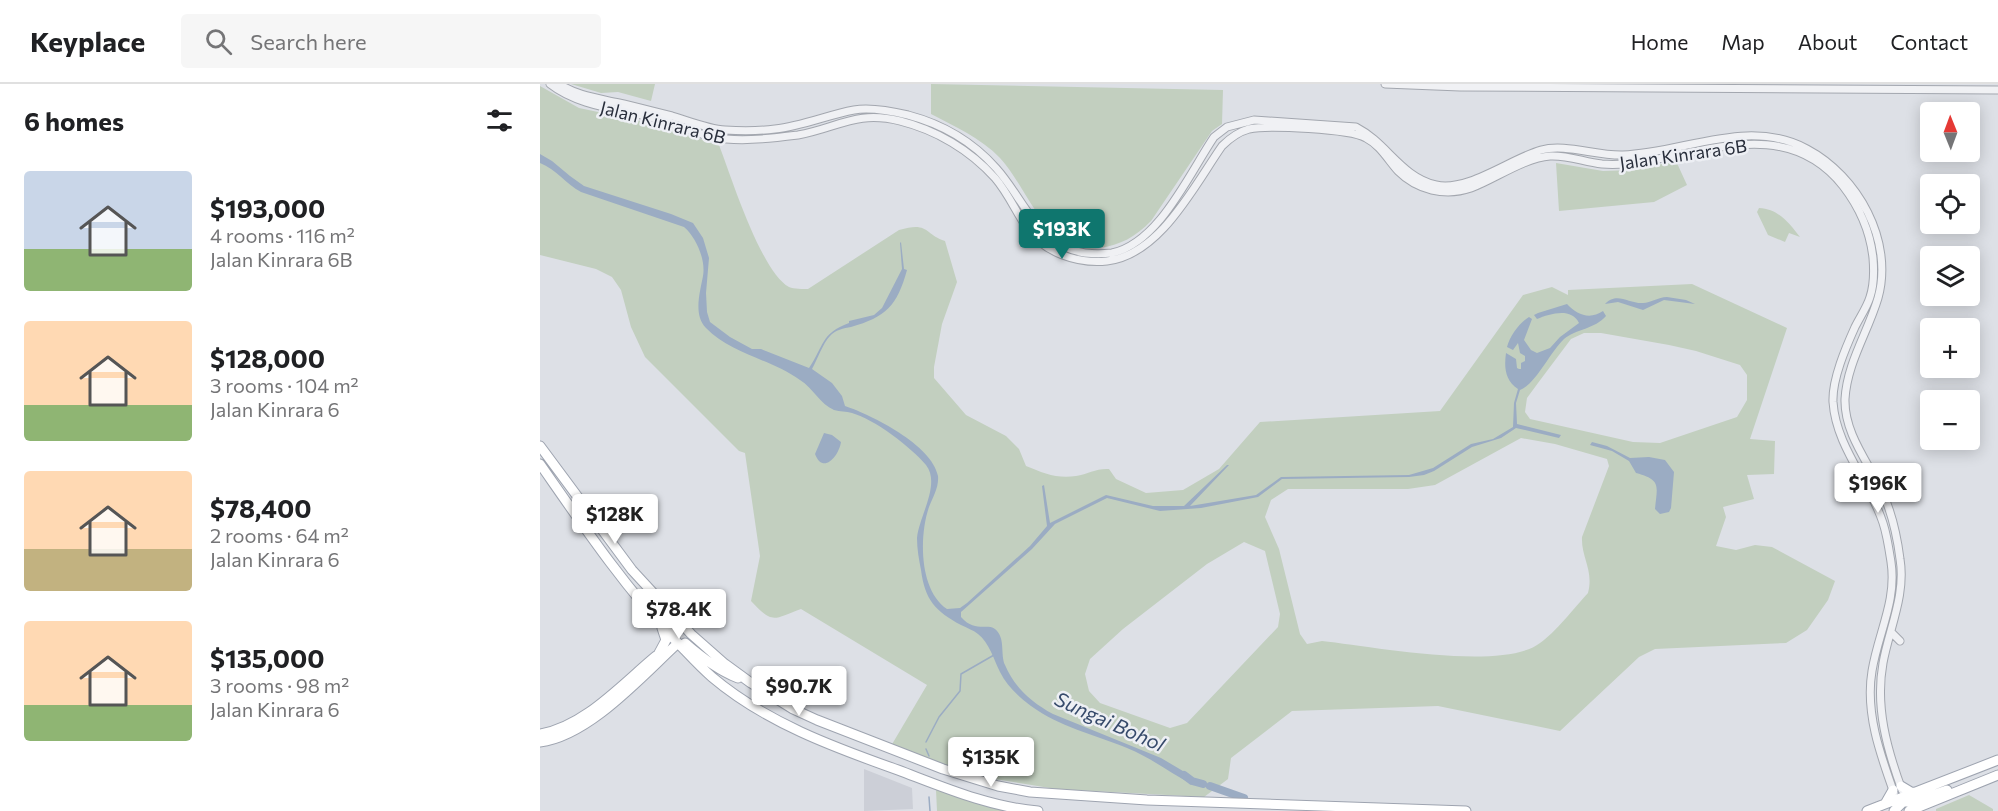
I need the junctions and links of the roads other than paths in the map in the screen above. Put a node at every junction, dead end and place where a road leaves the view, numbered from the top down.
1 (550, 84) edge
2 (559, 84) edge
3 (1385, 84) edge
4 (1706, 86) edge
5 (1716, 86) edge
6 (1998, 90) edge
7 (540, 446) edge
8 (540, 464) edge
9 (646, 586) junction
10 (660, 624) junction
11 (1890, 636) junction
12 (677, 641) junction
13 (1900, 641) dead end
14 (1879, 644) junction
15 (661, 655) junction
16 (692, 658) junction
17 (751, 683) junction
18 (540, 734) edge
19 (540, 742) edge
20 (1998, 760) edge
21 (1998, 766) edge
22 (1966, 773) junction
23 (1998, 775) edge
24 (1970, 786) junction
25 (1897, 788) junction
26 (1917, 793) junction
27 (1902, 800) junction
28 (1884, 806) junction
29 (1038, 811) edge
30 (1466, 811) edge
31 (1867, 811) edge
32 (1894, 811) edge
33 (1909, 811) edge

1 - 14 street, Jalan Kinrara 6B
2 - 11 street, Jalan Kinrara 6B
3 - 4 street
4 - 5 street
5 - 6 street
7 - 9 main road
8 - 10 main road
9 - 12 main road
9 - 17 main road
10 - 12 main road
10 - 15 main road
11 - 13 street
11 - 14 street
11 - 25 street, Jalan Kinrara 6B
12 - 15 main road
12 - 16 main road
12 - 17 main road
14 - 25 street, Jalan Kinrara 6B
15 - 16 main road
15 - 18 main road
15 - 19 main road
16 - 29 main road
17 - 30 main road
20 - 22 main road
21 - 22 main road
22 - 26 main road
23 - 24 main road
24 - 27 main road
24 - 33 main road
25 - 26 main road
25 - 27 street, Jalan Kinrara 6B
25 - 28 main road
26 - 27 main road
27 - 28 main road
27 - 32 main road
28 - 31 main road

